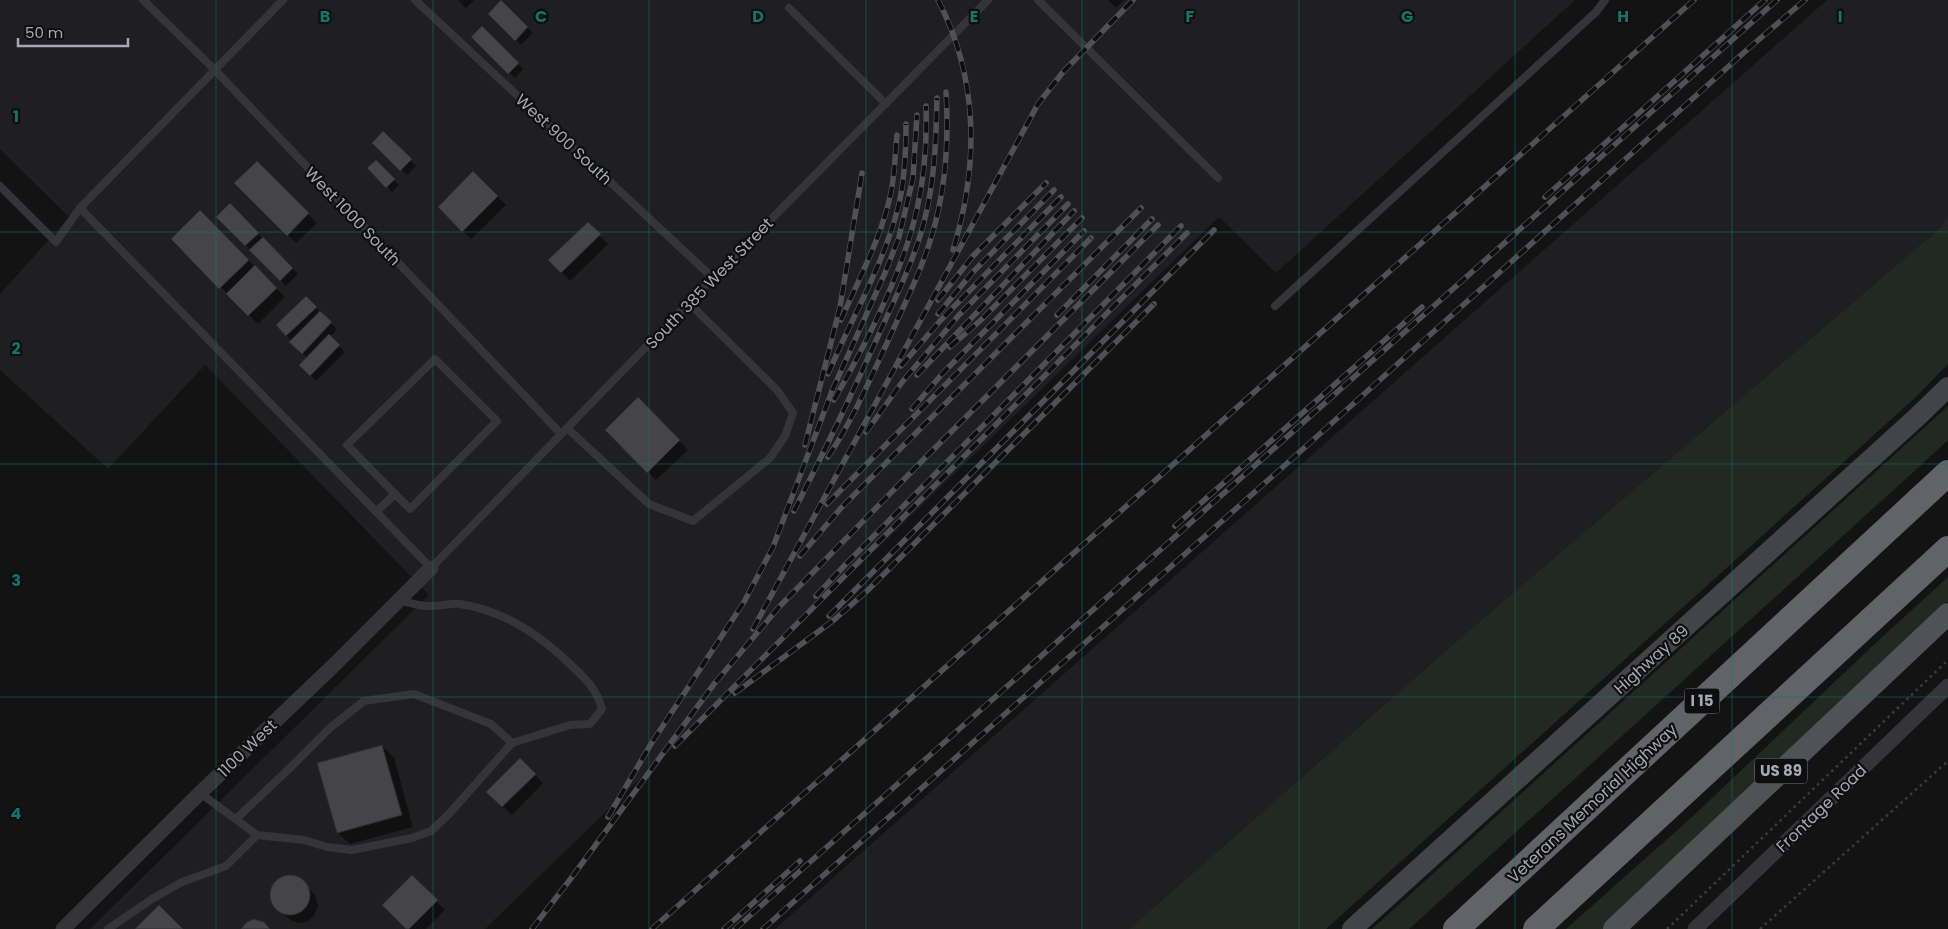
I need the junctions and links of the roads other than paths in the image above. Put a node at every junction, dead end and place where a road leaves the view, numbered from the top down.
1 (142, 0) edge
2 (284, 0) edge
3 (415, 0) edge
4 (988, 0) edge
5 (1038, 0) edge
6 (1605, 0) edge
7 (789, 8) dead end
8 (214, 69) junction
9 (886, 104) junction
10 (1218, 178) dead end
11 (0, 186) edge
12 (80, 208) junction
13 (713, 278) junction
14 (688, 303) junction
15 (1275, 306) dead end
16 (1948, 387) edge
17 (567, 428) junction
18 (561, 434) junction
19 (1948, 467) edge
20 (1948, 472) edge
21 (394, 494) junction
22 (1922, 497) junction
23 (376, 512) junction
24 (1948, 549) edge
25 (431, 568) junction
26 (399, 600) junction
27 (1948, 614) edge
28 (1948, 686) edge
29 (512, 743) junction
30 (200, 793) junction
31 (236, 818) junction
32 (257, 835) junction
33 (63, 929) edge
34 (108, 929) edge
35 (1352, 929) edge
36 (1456, 929) edge
37 (1536, 929) edge
38 (1614, 929) edge
39 (1695, 929) edge

1 - 8 lane, West 1000 South
2 - 8 lane
3 - 13 lane, West 900 South
4 - 9 lane, South 385 West Street
5 - 10 lane
6 - 15 lane
7 - 9 lane
8 - 12 lane
8 - 18 lane, West 1000 South
9 - 13 lane, South 385 West Street
11 - 12 lane
12 - 23 lane
13 - 14 lane, South 385 West Street
14 - 17 lane, South 385 West Street
14 - 17 lane
16 - 35 main road, Highway 89
17 - 18 lane, South 385 West Street
18 - 25 lane, South 385 West Street
19 - 22 highway
20 - 22 highway, Veterans Memorial Highway / I 15
21 - 21 lane
21 - 23 lane
22 - 36 highway, Veterans Memorial Highway / I 15
23 - 25 lane
24 - 37 highway
25 - 26 street, 1100 West
26 - 29 lane
26 - 30 street, 1100 West
27 - 38 main road, US 89
28 - 39 street, Frontage Road
29 - 31 lane
29 - 32 lane
30 - 31 lane
30 - 33 street, 1100 West
31 - 32 lane
32 - 34 lane

